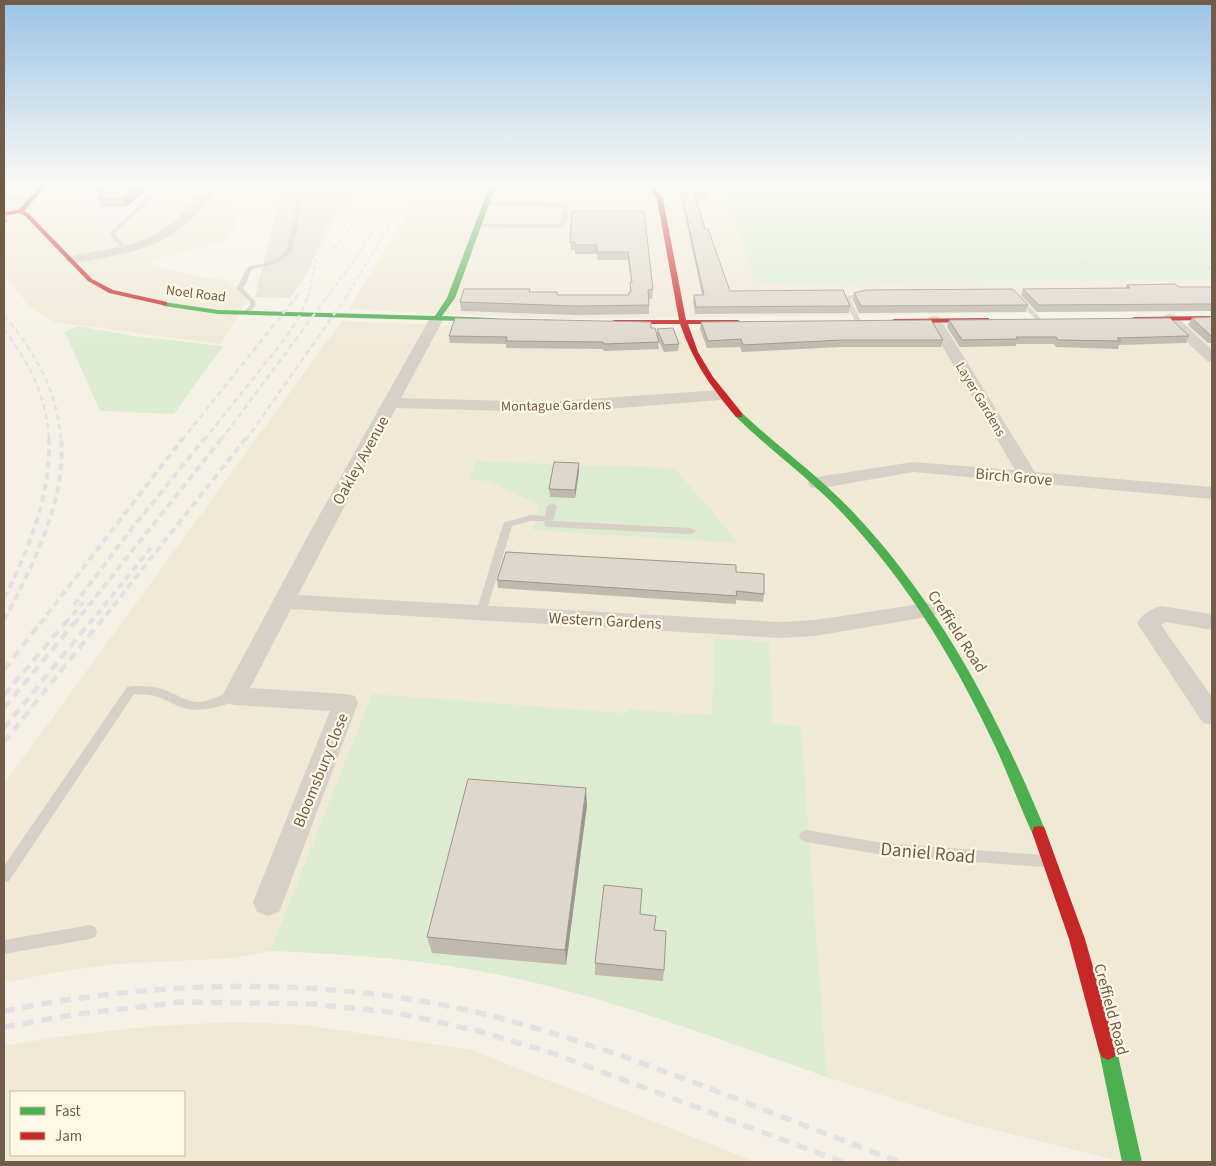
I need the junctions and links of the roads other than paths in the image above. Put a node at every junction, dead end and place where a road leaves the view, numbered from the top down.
1 (51, 239) edge
2 (115, 239) edge
3 (149, 239) edge
4 (292, 239) edge
5 (474, 239) edge
6 (668, 239) edge
7 (124, 248) junction
8 (71, 260) junction
9 (863, 293) edge
10 (1015, 295) edge
11 (246, 313) junction
12 (437, 318) junction
13 (1170, 318) junction
14 (1212, 318) edge
15 (1043, 319) joint
16 (1123, 319) edge
17 (503, 320) edge
18 (934, 320) junction
19 (1000, 320) edge
20 (1020, 320) edge
21 (858, 321) edge
22 (886, 321) edge
23 (604, 322) edge
24 (683, 322) junction
25 (748, 322) edge
26 (1212, 358) edge
27 (720, 396) junction
28 (392, 403) junction
29 (1029, 478) junction
30 (817, 483) junction
31 (1212, 493) edge
32 (552, 506) dead end
33 (549, 519) junction
34 (691, 530) dead end
35 (283, 601) junction
36 (927, 610) junction
37 (481, 613) junction
38 (1212, 622) edge
39 (234, 696) junction
40 (1212, 716) edge
41 (806, 836) dead end
42 (1051, 861) junction
43 (4, 877) edge
44 (268, 902) dead end
45 (90, 932) dead end
46 (4, 947) edge
47 (1132, 1162) edge

1 - 8 street, Noel Road
2 - 7 lane
3 - 7 street
4 - 11 lane
5 - 12 street
6 - 24 street, Creffield Road
7 - 8 street
8 - 11 street, Noel Road
9 - 21 lane
10 - 15 lane
11 - 12 street, Noel Road
12 - 17 street, Noel Road
12 - 28 street, Oakley Avenue
13 - 14 street
13 - 16 street
13 - 26 street
15 - 20 street
18 - 19 street
18 - 22 street
18 - 29 street, Layer Gardens
23 - 24 street
24 - 25 street
24 - 27 street, Creffield Road
27 - 28 street, Montague Gardens
27 - 30 street, Creffield Road
28 - 35 street, Oakley Avenue
29 - 30 street, Birch Grove
29 - 31 street, Birch Grove
30 - 36 street, Creffield Road
32 - 33 lane
33 - 34 lane
33 - 37 lane
35 - 37 street, Western Gardens
35 - 39 street
36 - 37 street, Western Gardens
36 - 42 street, Creffield Road
38 - 40 street
39 - 43 lane
39 - 44 street, Bloomsbury Close
41 - 42 lane, Daniel Road
42 - 47 street, Creffield Road
45 - 46 lane

